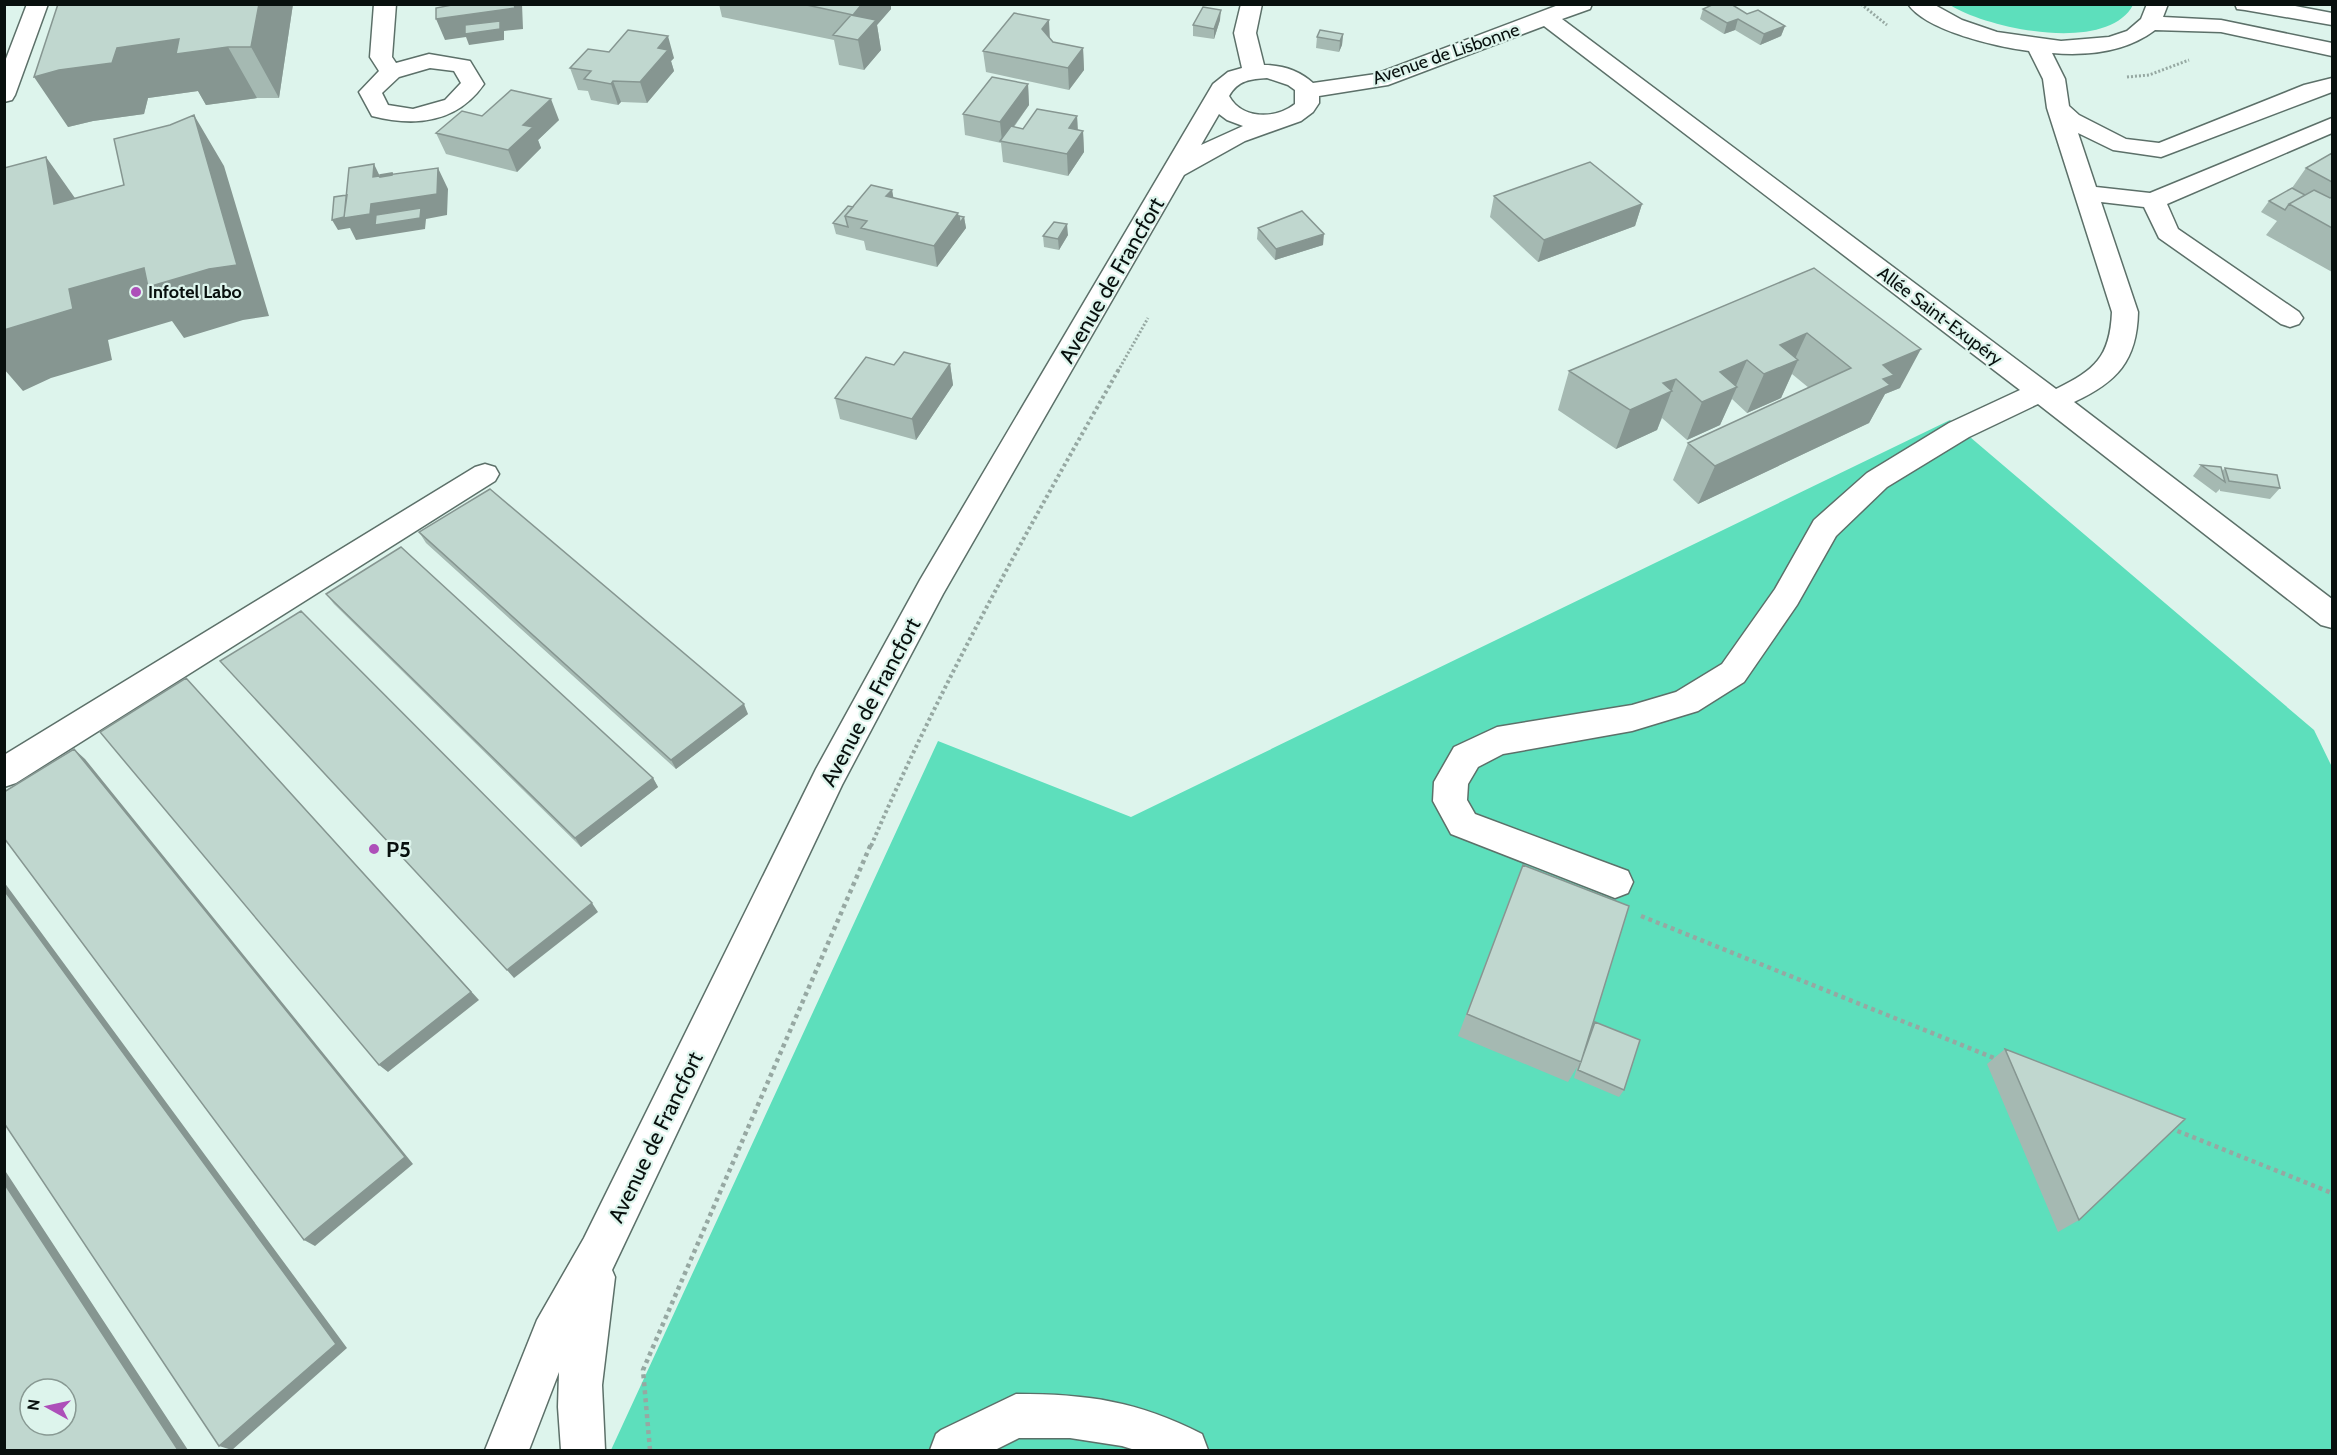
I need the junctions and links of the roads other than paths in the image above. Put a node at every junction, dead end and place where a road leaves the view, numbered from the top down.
1 (38, 4) edge
2 (385, 4) edge
3 (1252, 4) edge
4 (1582, 4) edge
5 (1918, 4) edge
6 (2245, 4) edge
7 (1501, 13) dead end
8 (2154, 14) edge
9 (1547, 18) junction
10 (2332, 19) edge
11 (1491, 39) junction
12 (2038, 47) junction
13 (2332, 49) edge
14 (1254, 71) junction
15 (391, 72) dead end
16 (2332, 85) edge
17 (1307, 91) junction
18 (4, 95) edge
19 (1218, 96) junction
20 (2058, 108) junction
21 (1278, 121) junction
22 (2326, 134) edge
23 (1177, 170) junction
24 (2086, 193) junction
25 (2153, 201) junction
26 (2290, 318) dead end
27 (2047, 397) junction
28 (485, 474) dead end
29 (2332, 616) edge
30 (4, 773) edge
31 (1615, 882) dead end
32 (598, 1253) junction
33 (507, 1450) edge
34 (584, 1450) edge
35 (952, 1450) edge
36 (1186, 1450) edge

1 - 18 street
2 - 15 street
3 - 14 street
4 - 9 street, Avenue de Lisbonne
5 - 12 street
6 - 10 street
7 - 11 street
8 - 12 street
8 - 13 street
9 - 11 street, Avenue de Lisbonne
9 - 27 street, Allée Saint-Exupéry
11 - 17 street, Avenue de Lisbonne
12 - 20 street
14 - 17 street
14 - 19 street
16 - 20 street
17 - 21 street
19 - 21 street
19 - 23 street, Avenue de Francfort
20 - 24 street
21 - 23 street, Avenue de Francfort
22 - 25 street
23 - 32 street, Avenue de Francfort
24 - 25 street
24 - 27 street
25 - 26 street
27 - 29 street, Allée Saint-Exupéry
27 - 31 street
28 - 30 street
32 - 33 street
32 - 34 street
35 - 36 street

